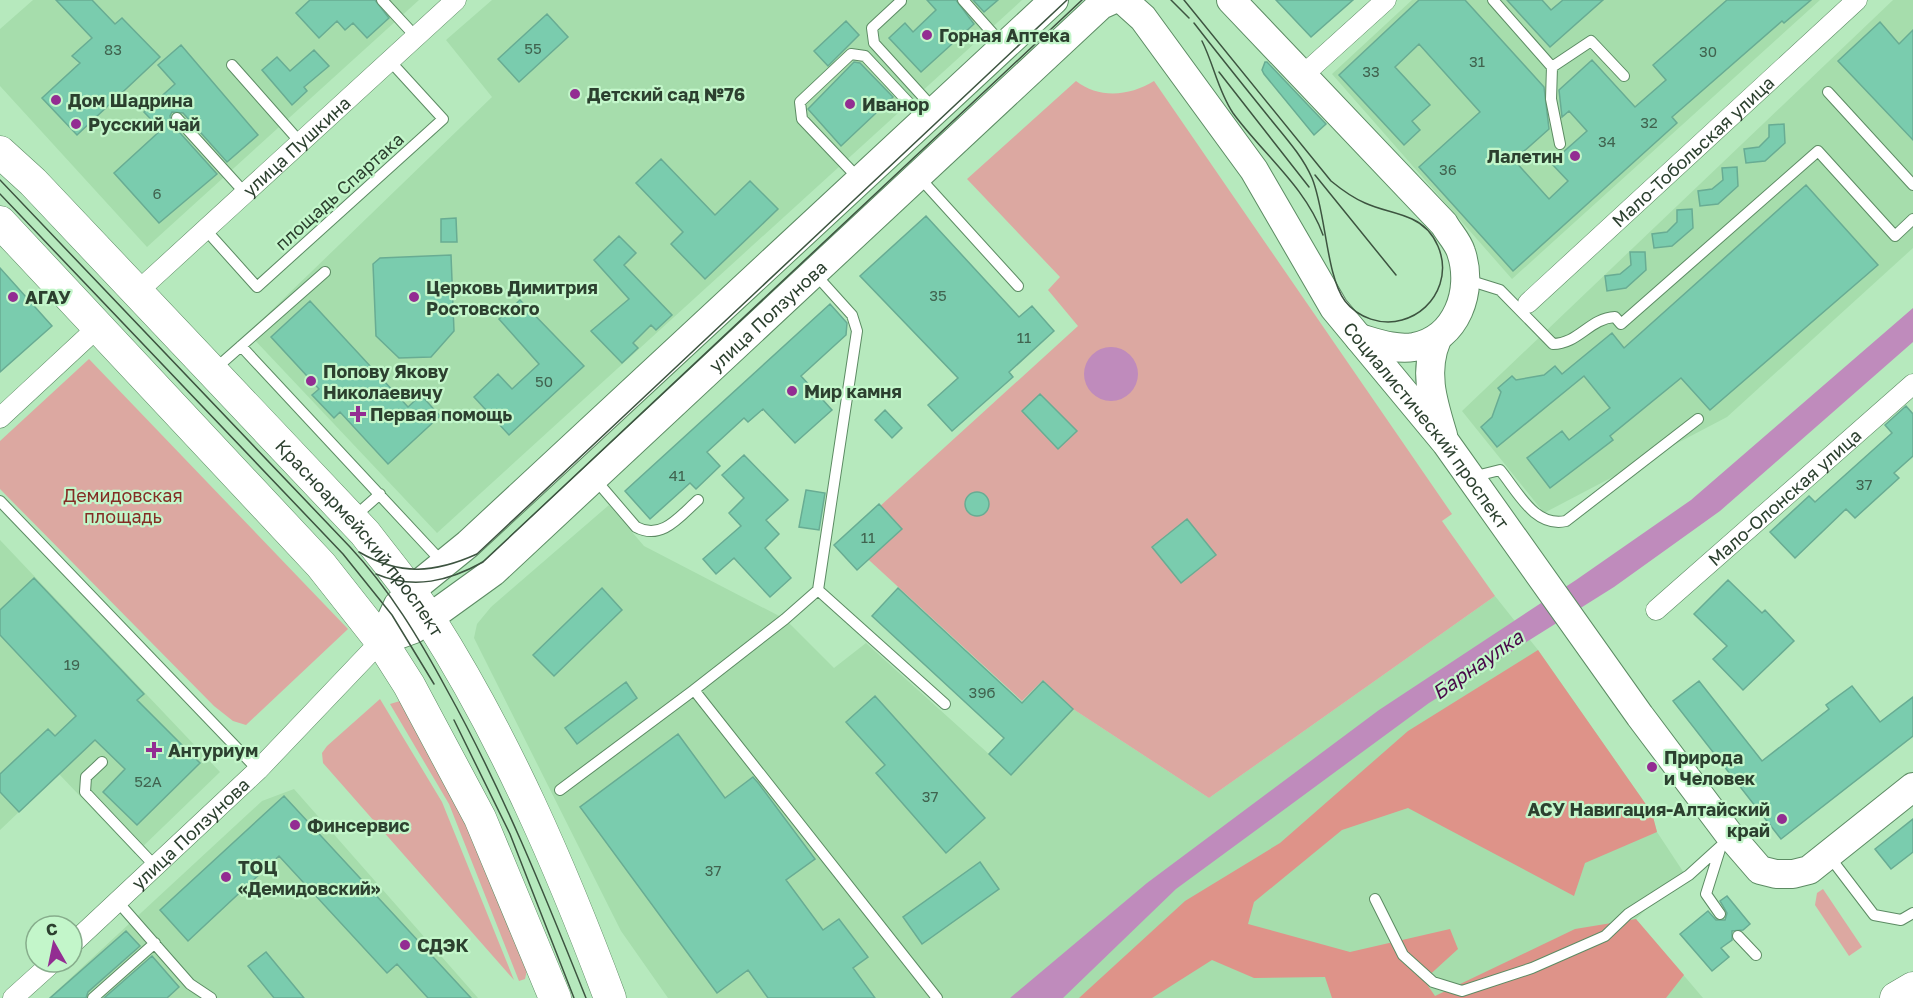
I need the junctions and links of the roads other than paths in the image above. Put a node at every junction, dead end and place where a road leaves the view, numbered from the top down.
1 (382, 0) edge
2 (456, 0) edge
3 (963, 0) edge
4 (1054, 0) edge
5 (1231, 0) edge
6 (1386, 0) edge
7 (1493, 0) edge
8 (1857, 0) edge
9 (900, 1) edge
10 (1118, 3) edge
11 (416, 37) junction
12 (1004, 46) junction
13 (390, 61) junction
14 (232, 65) dead end
15 (1552, 67) junction
16 (1302, 76) junction
17 (1624, 76) dead end
18 (1828, 92) dead end
19 (930, 115) junction
20 (177, 118) dead end
21 (300, 142) junction
22 (1560, 144) dead end
23 (0, 152) edge
24 (916, 174) junction
25 (860, 181) junction
26 (1913, 185) edge
27 (245, 193) junction
28 (1913, 219) edge
29 (0, 222) edge
30 (206, 229) junction
31 (813, 271) junction
32 (324, 272) dead end
33 (1466, 280) junction
34 (1018, 286) dead end
35 (137, 292) junction
36 (1528, 303) dead end
37 (98, 327) junction
38 (1359, 338) junction
39 (1437, 339) junction
40 (241, 346) junction
41 (213, 372) junction
42 (1913, 384) edge
43 (0, 418) edge
44 (1698, 419) dead end
45 (1446, 443) junction
46 (594, 478) junction
47 (1473, 482) junction
48 (380, 494) junction
49 (698, 500) dead end
50 (0, 501) edge
51 (351, 519) junction
52 (444, 564) junction
53 (818, 590) junction
54 (410, 592) junction
55 (1656, 610) dead end
56 (430, 620) junction
57 (381, 641) junction
58 (694, 690) junction
59 (945, 704) dead end
60 (102, 762) dead end
61 (258, 770) junction
62 (1913, 788) edge
63 (560, 790) dead end
64 (1724, 840) junction
65 (1829, 856) junction
66 (156, 867) junction
67 (1375, 899) dead end
68 (118, 902) junction
69 (1913, 913) edge
70 (1720, 914) dead end
71 (84, 933) edge
72 (1738, 936) dead end
73 (154, 943) junction
74 (1756, 955) dead end
75 (40, 974) edge
76 (1913, 988) edge
77 (17, 997) edge
78 (93, 998) edge
79 (211, 998) edge
80 (555, 998) edge
81 (610, 998) edge
82 (937, 998) edge
83 (1896, 998) edge

1 - 11 lane
2 - 11 street, улица Пушкина
3 - 12 lane
4 - 12 street, улица Ползунова
5 - 16 street
6 - 16 street
7 - 15 lane
8 - 36 street, Мало-Тобольская улица
9 - 19 lane
10 - 24 street, улица Ползунова
10 - 38 street, Социалистический проспект
11 - 13 street, улица Пушкина
12 - 19 street, улица Ползунова
13 - 21 street, улица Пушкина
13 - 30 lane, площадь Спартака
14 - 21 lane
15 - 17 lane
15 - 22 lane
16 - 33 street
18 - 26 lane
19 - 25 street, улица Ползунова
19 - 25 lane
20 - 27 lane
21 - 27 street, улица Пушкина
23 - 35 main road, Красноармейский проспект
24 - 31 street, улица Ползунова
24 - 34 lane
25 - 52 street, улица Ползунова
27 - 30 street, улица Пушкина
28 - 33 lane
29 - 37 main road
30 - 35 street, улица Пушкина
31 - 46 street, улица Ползунова
31 - 53 lane
32 - 40 lane
33 - 39 street
35 - 41 main road, Красноармейский проспект
37 - 43 street
37 - 57 main road
38 - 39 street
38 - 45 street, Социалистический проспект
39 - 45 street
40 - 41 lane
40 - 48 lane
41 - 51 main road, Красноармейский проспект
42 - 55 street, Мало-Олонская улица
44 - 47 lane
45 - 47 street, Социалистический проспект
46 - 49 lane
46 - 56 street, улица Ползунова
47 - 64 street, Социалистический проспект
48 - 51 lane
48 - 52 lane
50 - 61 lane
51 - 54 main road, Красноармейский проспект
52 - 54 street, улица Ползунова
53 - 58 lane
53 - 59 lane
54 - 56 main road, Красноармейский проспект
54 - 57 street, улица Ползунова
56 - 57 street, улица Ползунова
56 - 81 main road, Красноармейский проспект
57 - 61 street, улица Ползунова
57 - 80 main road
58 - 63 lane
58 - 82 lane
60 - 66 lane
61 - 66 street, улица Ползунова
62 - 65 street, Социалистический проспект
64 - 65 street, Социалистический проспект
64 - 67 lane
64 - 70 lane
65 - 69 lane
66 - 68 street, улица Ползунова
68 - 71 street, улица Ползунова
68 - 73 lane
72 - 74 lane
73 - 78 lane
73 - 79 lane
75 - 77 street
76 - 83 main road

